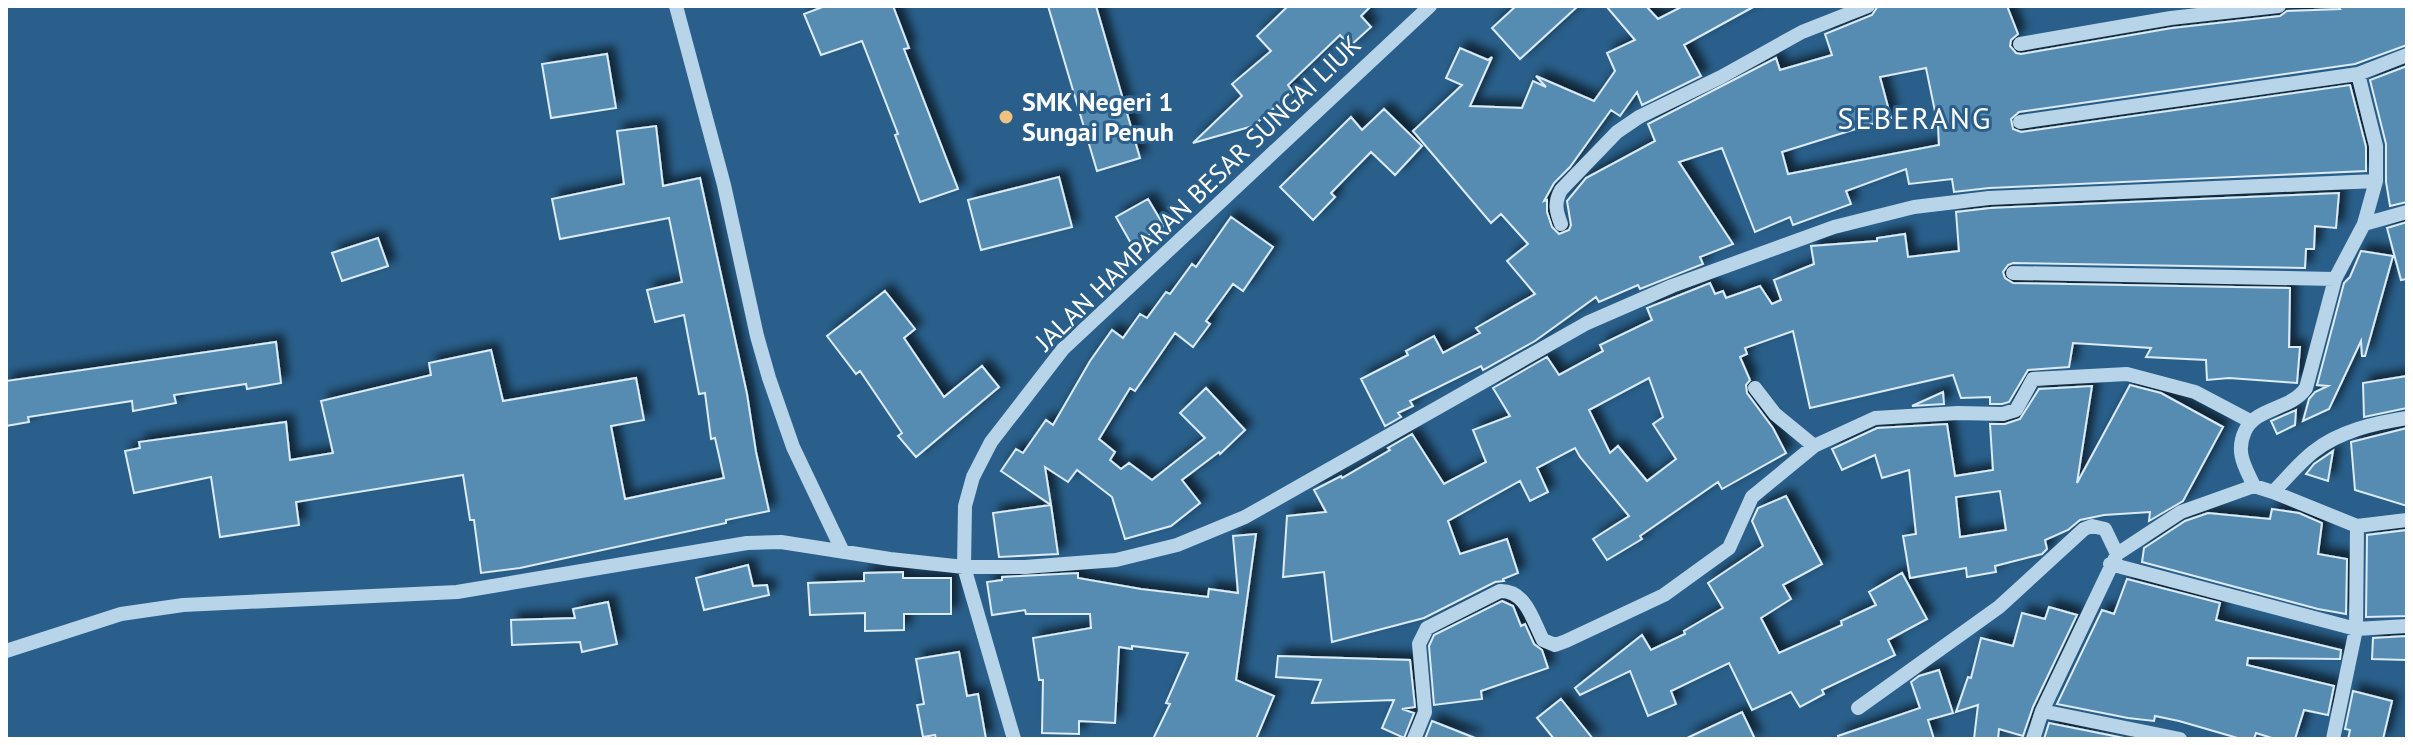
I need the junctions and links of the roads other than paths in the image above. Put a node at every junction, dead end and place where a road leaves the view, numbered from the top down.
1 (676, 6) edge
2 (1430, 6) edge
3 (1868, 6) edge
4 (2279, 6) edge
5 (2020, 44) dead end
6 (2407, 55) edge
7 (2358, 74) junction
8 (2020, 122) dead end
9 (2376, 181) junction
10 (2407, 212) edge
11 (1561, 224) dead end
12 (2364, 224) junction
13 (2013, 273) dead end
14 (2335, 279) junction
15 (1755, 388) dead end
16 (2407, 418) edge
17 (2250, 421) junction
18 (1814, 446) junction
19 (2254, 486) junction
20 (2273, 492) junction
21 (2407, 520) edge
22 (2357, 526) junction
23 (843, 552) junction
24 (2114, 556) junction
25 (964, 567) junction
26 (2407, 626) edge
27 (2356, 629) junction
28 (6, 651) edge
29 (1858, 708) dead end
30 (2042, 711) junction
31 (2170, 738) edge
32 (1014, 739) edge
33 (1414, 739) edge
34 (2033, 739) edge
35 (2333, 739) edge

1 - 23 street
2 - 25 street, JALAN HAMPARAN BESAR SUNGAI LIUK
3 - 11 street
4 - 5 street
6 - 7 street
7 - 8 street
7 - 9 street
9 - 12 street
9 - 25 street
10 - 12 street
12 - 14 street
13 - 14 street
14 - 17 street
15 - 18 street
16 - 20 street
17 - 18 street
17 - 19 street
18 - 33 street
19 - 20 street
19 - 24 street
20 - 22 street
21 - 22 street
22 - 27 street
23 - 25 street
23 - 28 street
24 - 27 street
24 - 29 street
24 - 30 street
25 - 32 street, JALAN HAMPARAN BESAR SUNGAI LIUK
26 - 27 street
27 - 35 street
30 - 31 street
30 - 34 street

